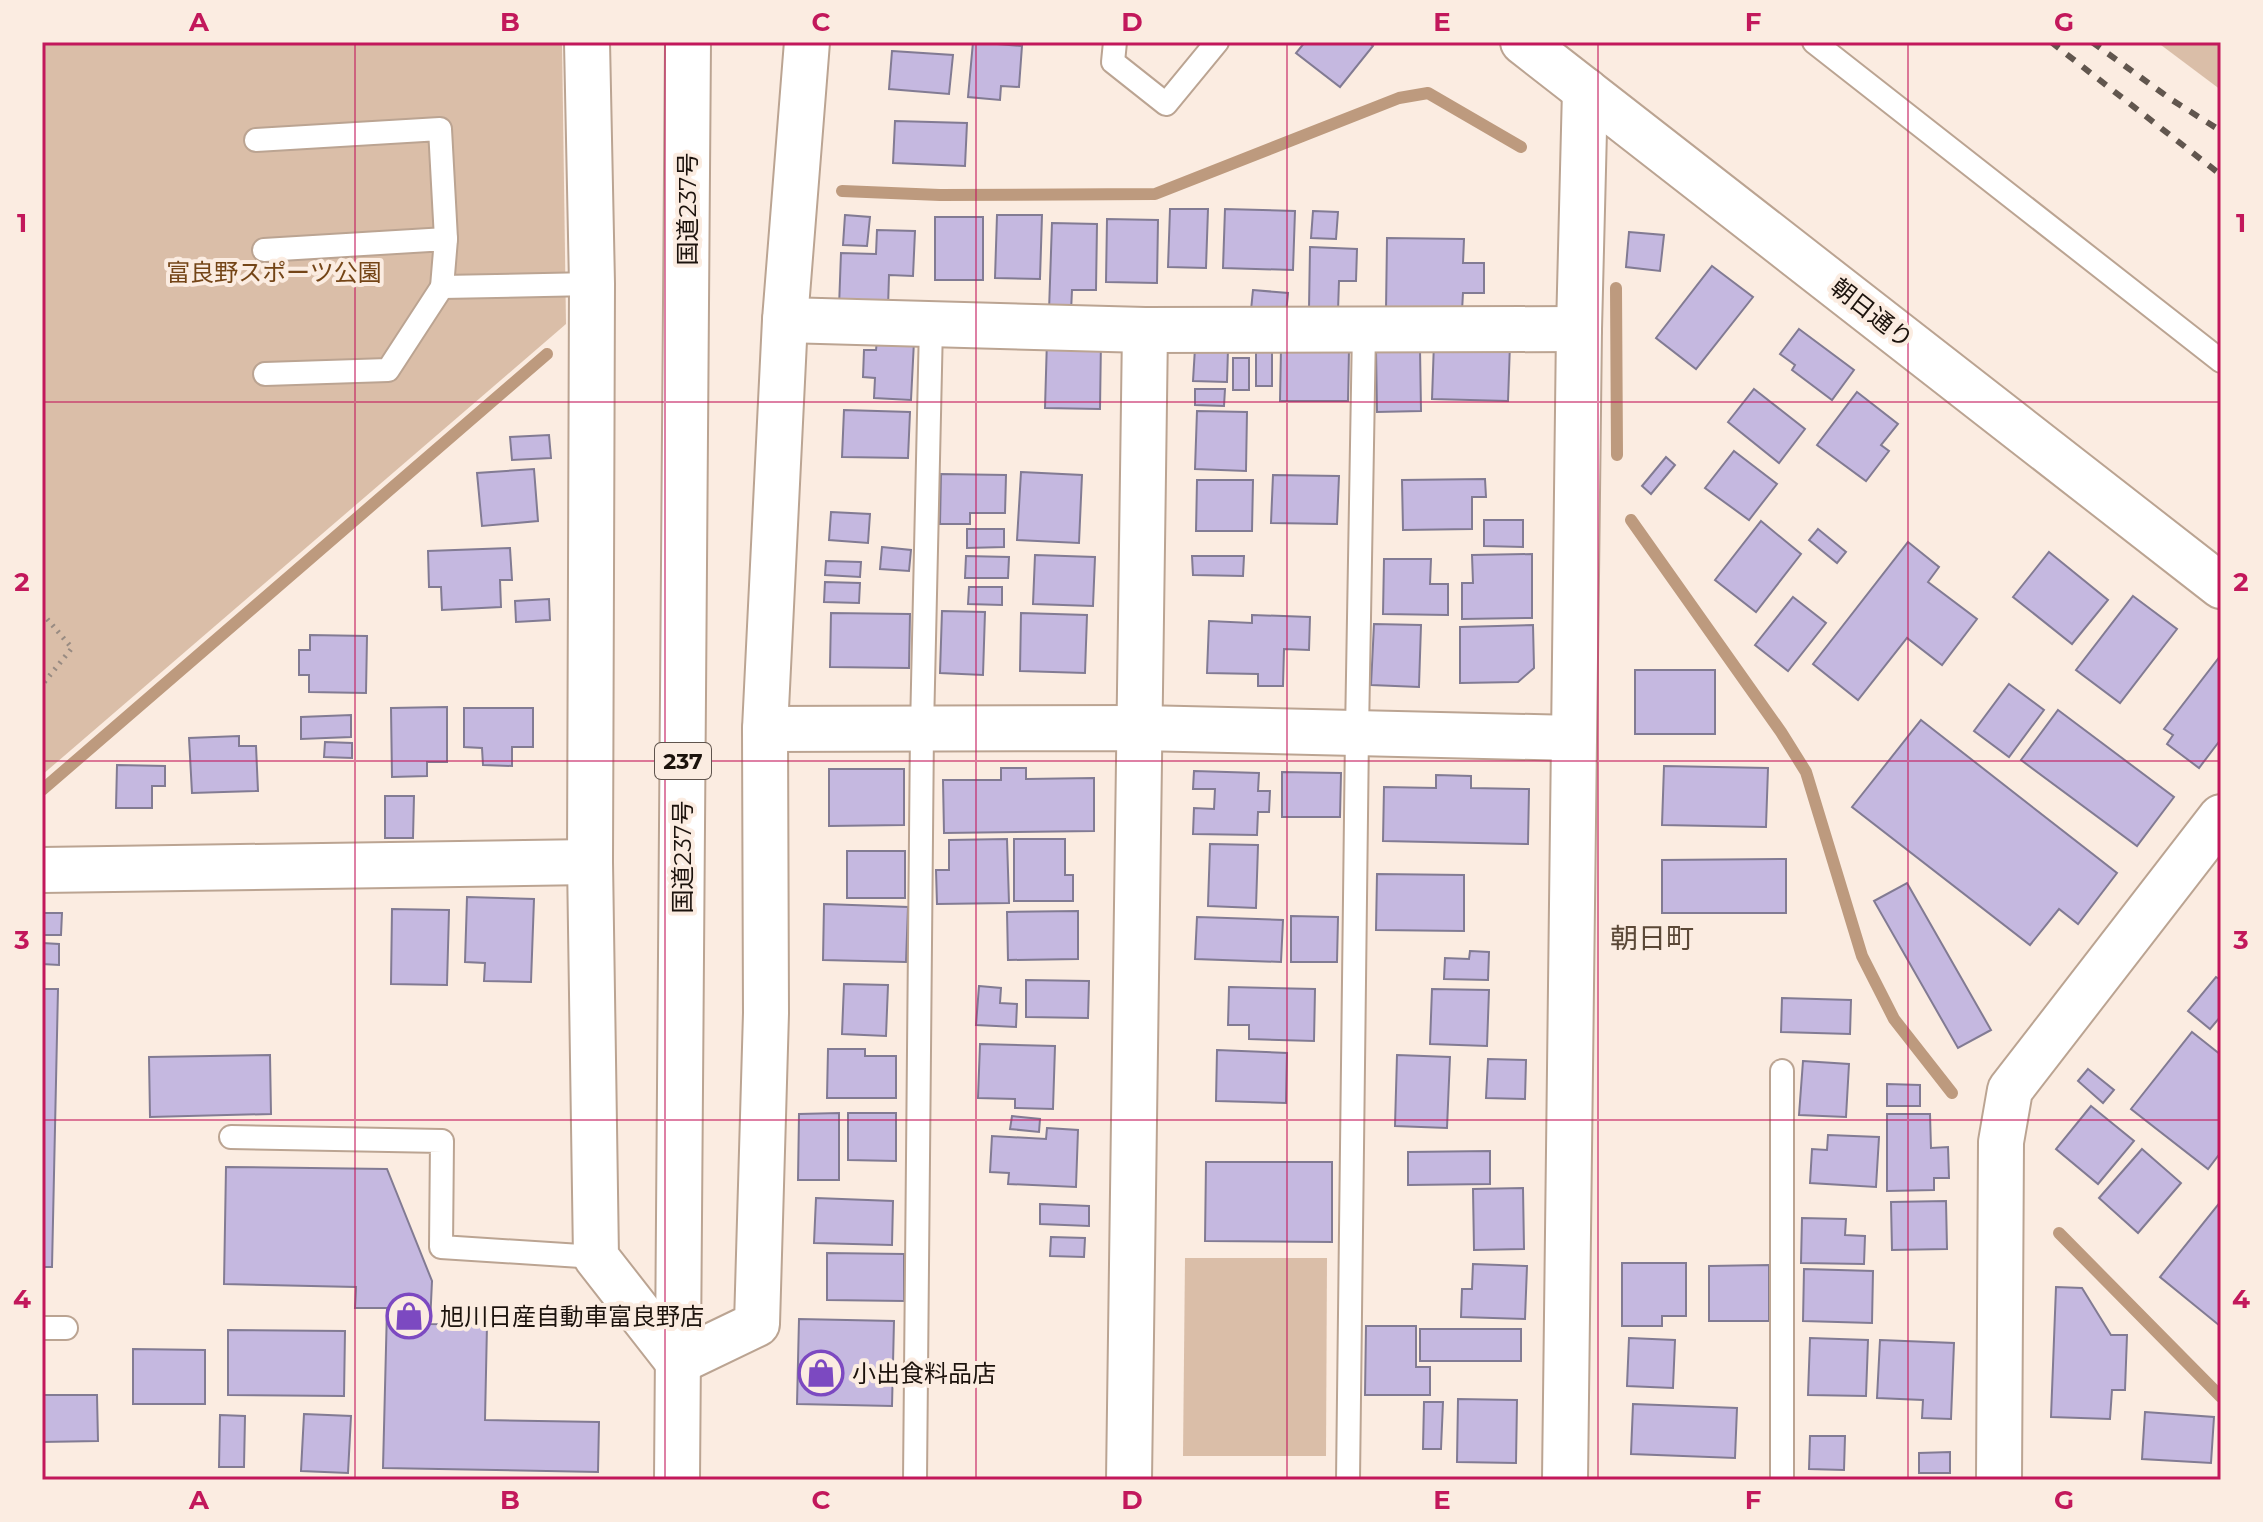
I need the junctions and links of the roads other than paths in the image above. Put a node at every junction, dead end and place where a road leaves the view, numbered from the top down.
1 (587, 42) edge
2 (688, 42) edge
3 (807, 42) edge
4 (1115, 42) edge
5 (1217, 42) edge
6 (1523, 42) edge
7 (1814, 42) edge
8 (1585, 90) junction
9 (256, 140) dead end
10 (446, 239) junction
11 (264, 250) dead end
12 (592, 284) junction
13 (442, 287) junction
14 (785, 320) junction
15 (931, 325) junction
16 (1579, 329) junction
17 (1145, 330) junction
18 (1364, 330) junction
19 (2221, 361) edge
20 (265, 374) dead end
21 (2221, 586) edge
22 (1140, 728) junction
23 (765, 729) junction
24 (922, 729) junction
25 (1357, 733) junction
26 (1574, 738) junction
27 (2221, 817) edge
28 (590, 862) junction
29 (42, 870) edge
30 (1782, 1071) dead end
31 (231, 1137) dead end
32 (596, 1257) junction
33 (42, 1328) edge
34 (66, 1328) dead end
35 (678, 1362) junction
36 (677, 1480) edge
37 (915, 1480) edge
38 (1129, 1480) edge
39 (1348, 1480) edge
40 (1565, 1480) edge
41 (1782, 1480) edge
42 (1999, 1480) edge

1 - 12 main road
2 - 35 main road, 国道237号 / 237
3 - 14 main road
4 - 5 lane
6 - 8 main road, 朝日通り
7 - 19 lane
8 - 16 main road
8 - 21 main road, 朝日通り
9 - 10 lane
10 - 11 lane
10 - 13 lane
12 - 13 lane
12 - 28 main road
13 - 20 lane
14 - 15 main road
14 - 23 main road
15 - 17 main road
15 - 24 lane
16 - 18 main road
16 - 26 main road
17 - 18 main road
17 - 22 main road
18 - 25 lane
22 - 24 main road
22 - 25 main road
22 - 38 main road
23 - 24 main road
23 - 35 main road
24 - 37 lane
25 - 26 main road
25 - 39 lane
26 - 40 main road
27 - 42 main road
28 - 29 main road
28 - 32 main road
30 - 41 lane
31 - 32 lane
32 - 35 main road
33 - 34 lane
35 - 36 main road, 国道237号 / 237

